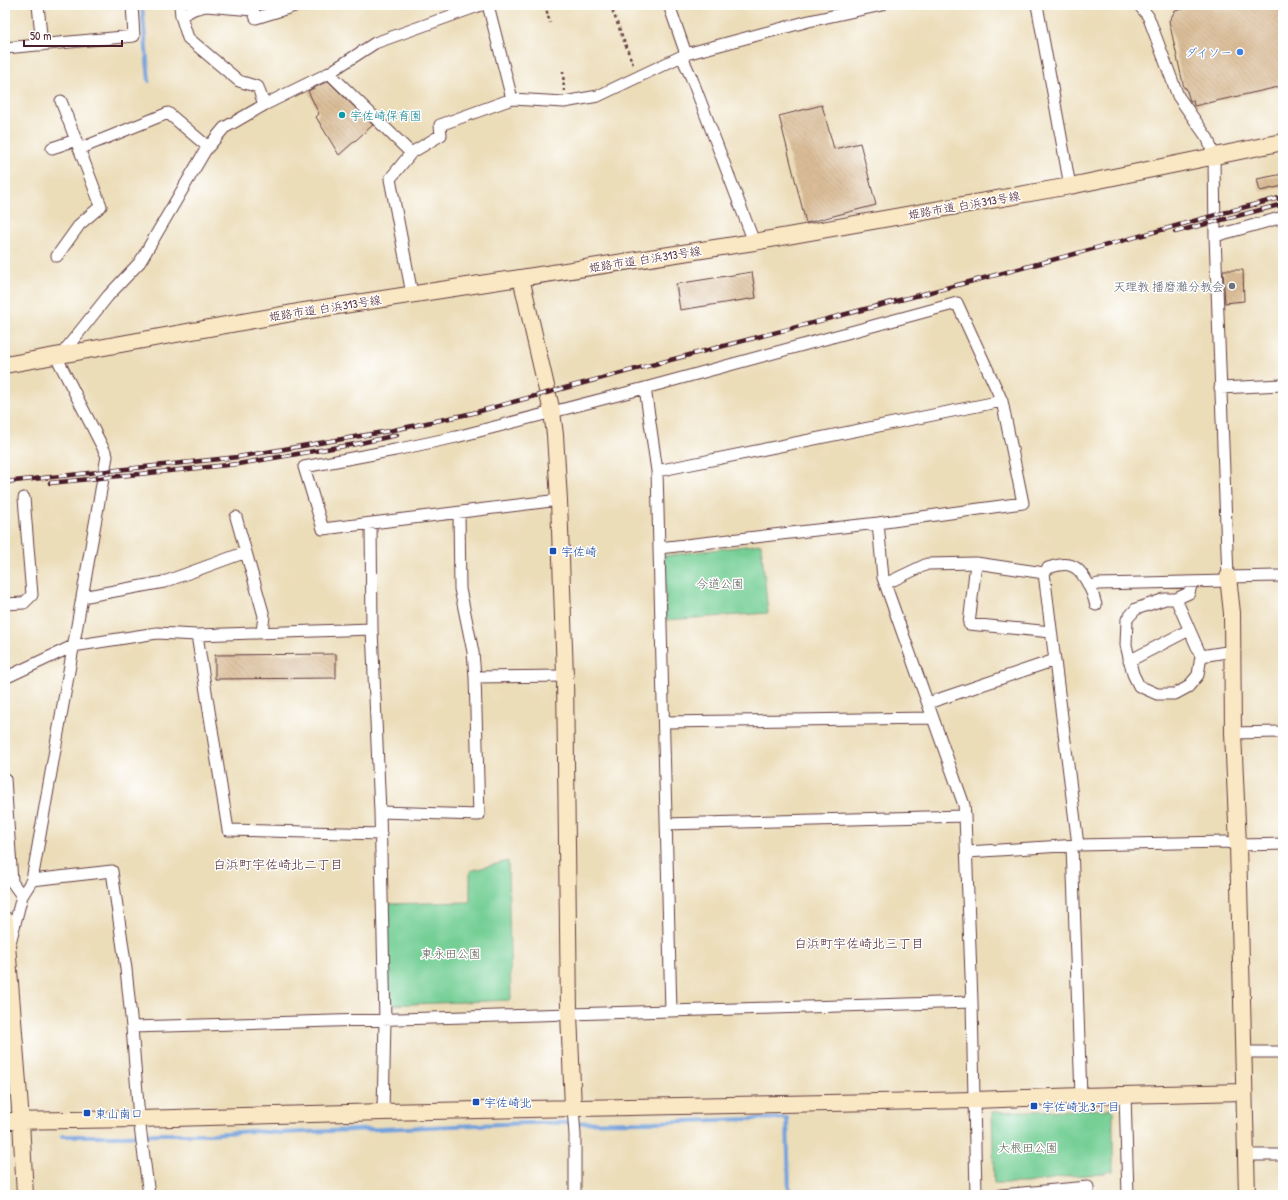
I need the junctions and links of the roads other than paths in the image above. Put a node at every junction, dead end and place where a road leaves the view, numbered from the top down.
1 (38, 5) edge
2 (132, 5) edge
3 (298, 5) edge
4 (481, 5) edge
5 (488, 5) edge
6 (669, 5) edge
7 (882, 5) edge
8 (1037, 5) edge
9 (1139, 5) edge
10 (180, 10) edge
11 (42, 45) junction
12 (5, 48) edge
13 (684, 55) junction
14 (329, 73) junction
15 (512, 99) junction
16 (60, 100) dead end
17 (264, 105) junction
18 (1283, 142) edge
19 (78, 145) junction
20 (208, 147) junction
21 (52, 148) dead end
22 (411, 153) junction
23 (1214, 157) junction
24 (1070, 186) junction
25 (1283, 217) edge
26 (1215, 236) junction
27 (754, 242) junction
28 (57, 256) dead end
29 (521, 278) junction
30 (412, 294) junction
31 (58, 356) junction
32 (5, 365) edge
33 (1283, 385) edge
34 (645, 388) junction
35 (1220, 388) junction
36 (1002, 401) junction
37 (552, 412) junction
38 (657, 471) junction
39 (24, 498) dead end
40 (559, 500) junction
41 (459, 513) junction
42 (236, 516) dead end
43 (878, 523) junction
44 (371, 524) junction
45 (659, 548) junction
46 (246, 552) junction
47 (976, 563) junction
48 (1044, 573) junction
49 (1283, 576) edge
50 (1228, 579) junction
51 (1192, 582) junction
52 (885, 584) junction
53 (1090, 587) junction
54 (82, 597) junction
55 (1176, 599) junction
56 (5, 604) edge
57 (1096, 605) dead end
58 (372, 629) junction
59 (1189, 630) junction
60 (262, 632) junction
61 (1051, 632) junction
62 (197, 634) junction
63 (73, 646) junction
64 (1233, 651) junction
65 (1201, 656) junction
66 (1055, 660) junction
67 (1129, 661) junction
68 (565, 676) junction
69 (475, 677) junction
70 (5, 678) edge
71 (928, 703) junction
72 (933, 718) junction
73 (664, 722) junction
74 (1283, 732) edge
75 (1233, 733) junction
76 (5, 779) edge
77 (380, 812) junction
78 (965, 816) junction
79 (666, 824) junction
80 (381, 834) junction
81 (1283, 844) edge
82 (1238, 845) junction
83 (1075, 846) junction
84 (967, 852) junction
85 (32, 880) junction
86 (22, 896) junction
87 (5, 920) edge
88 (6, 946) edge
89 (972, 1002) junction
90 (671, 1011) junction
91 (569, 1013) junction
92 (385, 1020) junction
93 (132, 1027) junction
94 (1243, 1052) junction
95 (1283, 1052) edge
96 (1244, 1092) junction
97 (1125, 1095) junction
98 (1080, 1096) junction
99 (974, 1100) junction
100 (573, 1108) junction
101 (383, 1112) junction
102 (139, 1119) junction
103 (13, 1121) edge
104 (1246, 1155) junction
105 (1283, 1155) edge
106 (25, 1195) edge
107 (149, 1195) edge
108 (575, 1195) edge
109 (976, 1195) edge
110 (1001, 1195) edge
111 (1088, 1195) edge
112 (1128, 1195) edge
113 (1247, 1195) edge

1 - 11 street
2 - 11 street
3 - 10 street
4 - 14 street
5 - 15 street
6 - 13 street
7 - 13 street
8 - 24 street
9 - 23 street
10 - 17 street
11 - 12 street
13 - 15 street
13 - 27 street
14 - 17 street
14 - 22 street
15 - 22 street
16 - 19 street
17 - 20 street
18 - 23 street, 姫路市道 白浜313号線
19 - 20 street
19 - 21 street
19 - 28 street
20 - 31 street
22 - 30 street
23 - 24 street, 姫路市道 白浜313号線
23 - 26 street
24 - 27 street, 姫路市道 白浜313号線
25 - 26 street
26 - 35 street
27 - 29 street, 姫路市道 白浜313号線
29 - 30 street, 姫路市道 白浜313号線
29 - 37 street
30 - 31 street, 姫路市道 白浜313号線
31 - 32 street, 姫路市道 白浜313号線
31 - 54 street
33 - 35 street
34 - 36 street
34 - 37 street
34 - 38 street
35 - 50 street
36 - 38 street
36 - 43 street
37 - 40 street
37 - 44 street
38 - 45 street
39 - 56 street
40 - 41 street
40 - 68 street
41 - 44 street
41 - 69 street
42 - 46 street
43 - 45 street
43 - 52 street
44 - 58 street
45 - 73 street
46 - 54 street
46 - 60 street
47 - 48 street
47 - 52 street
47 - 61 street
48 - 53 street
48 - 61 street
49 - 50 street
50 - 51 street
50 - 64 street
51 - 53 street
51 - 55 street
52 - 71 street
53 - 57 street
54 - 63 street
55 - 59 street
55 - 67 street
58 - 60 street
58 - 77 street
59 - 65 street
59 - 67 street
60 - 62 street
61 - 66 street
62 - 63 street
62 - 80 street
63 - 70 street
63 - 85 street
64 - 65 street
64 - 75 street
65 - 67 street
66 - 71 street
66 - 83 street
68 - 69 street
68 - 91 street
69 - 77 street
71 - 72 street
72 - 73 street
72 - 78 street
73 - 79 street
74 - 75 street
75 - 82 street
76 - 86 street
77 - 80 street
78 - 79 street
78 - 84 street
79 - 90 street
80 - 92 street
81 - 82 street
82 - 83 street
82 - 94 street
83 - 84 street
83 - 98 street
84 - 89 street
85 - 86 street
85 - 93 street
86 - 88 street
87 - 88 street
88 - 103 street
89 - 90 street
89 - 99 street
90 - 91 street
91 - 92 street
91 - 100 street
92 - 93 street
92 - 101 street
93 - 102 street
94 - 95 street
94 - 96 street
96 - 97 street
96 - 104 street
97 - 98 street
97 - 112 street
98 - 99 street
99 - 100 street
99 - 109 street
100 - 101 street
100 - 108 street
101 - 102 street
102 - 103 street
102 - 107 street
103 - 106 street
104 - 105 street
104 - 113 street
110 - 111 street

